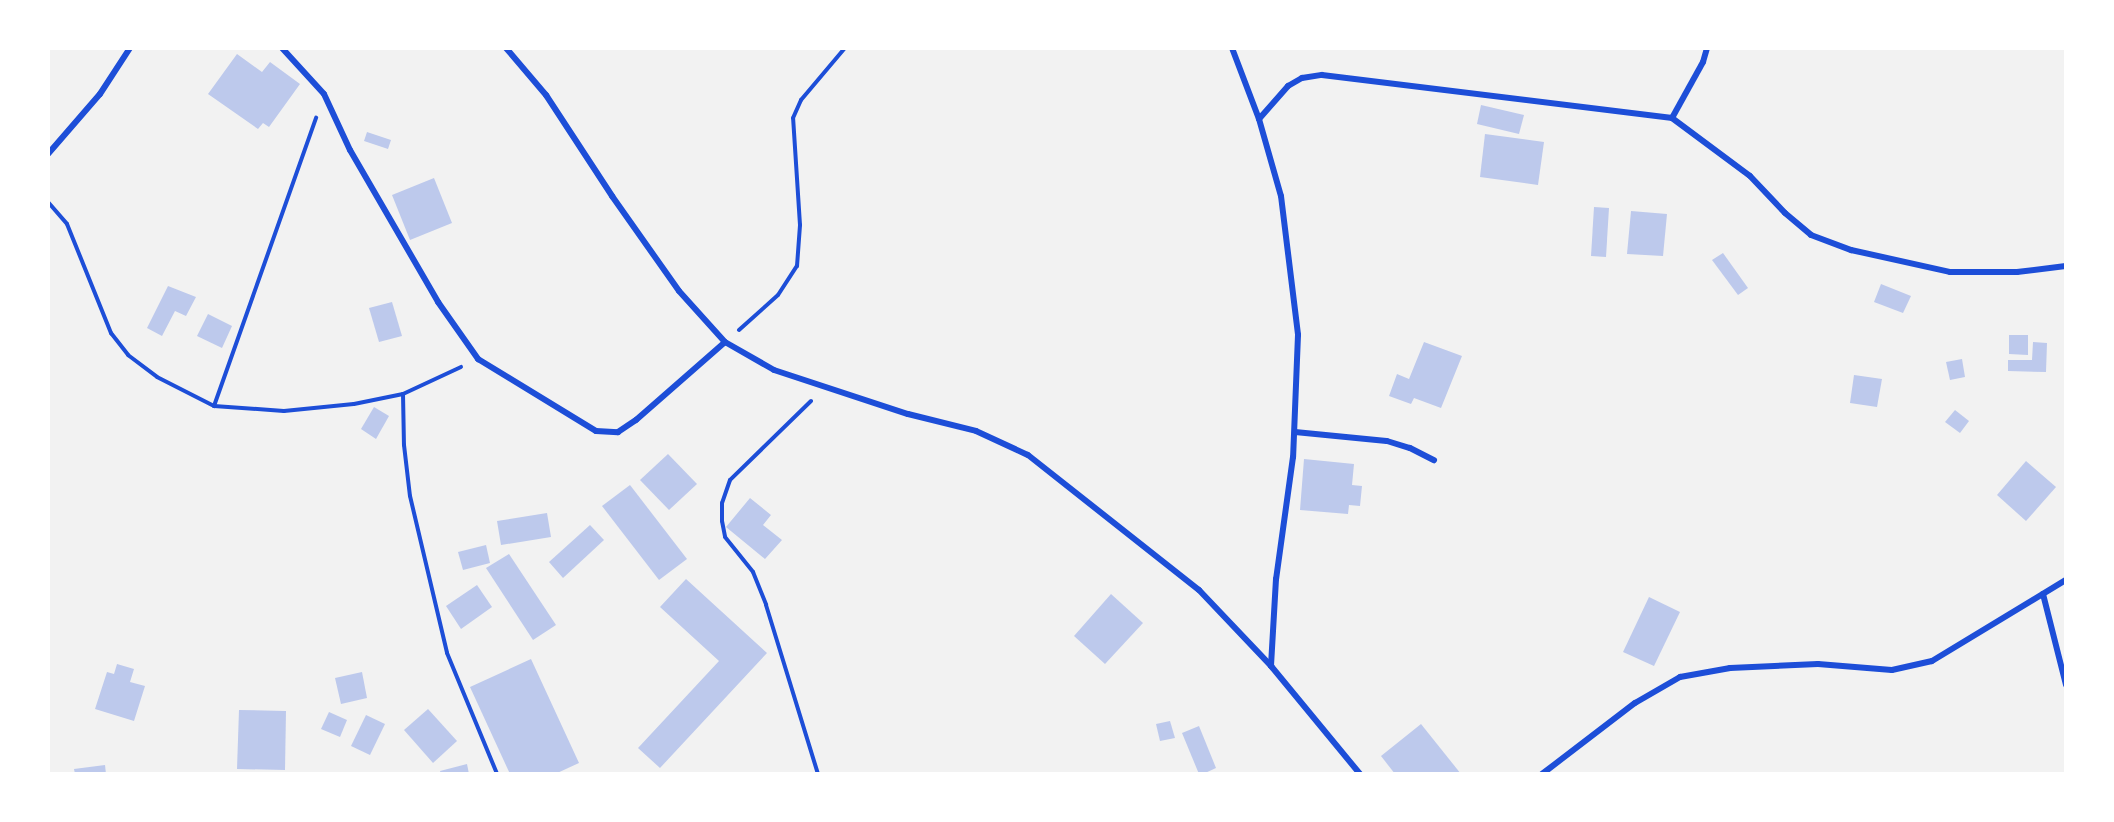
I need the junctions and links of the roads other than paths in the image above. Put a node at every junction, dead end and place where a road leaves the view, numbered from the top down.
1 (130, 48) edge
2 (282, 48) edge
3 (506, 48) edge
4 (1232, 48) edge
5 (1707, 48) edge
6 (1672, 118) junction
7 (1259, 119) junction
8 (48, 154) edge
9 (2066, 266) edge
10 (725, 342) junction
11 (1295, 432) junction
12 (1434, 460) dead end
13 (2066, 580) edge
14 (2043, 594) junction
15 (1271, 666) junction
16 (2066, 684) edge
17 (1360, 774) edge
18 (1542, 774) edge

1 - 8 street
2 - 10 street
3 - 10 street
4 - 7 street
5 - 6 street
6 - 7 street
6 - 9 street
7 - 11 street
10 - 15 street
11 - 12 street
11 - 15 street
13 - 14 street
14 - 16 street
14 - 18 street
15 - 17 street

